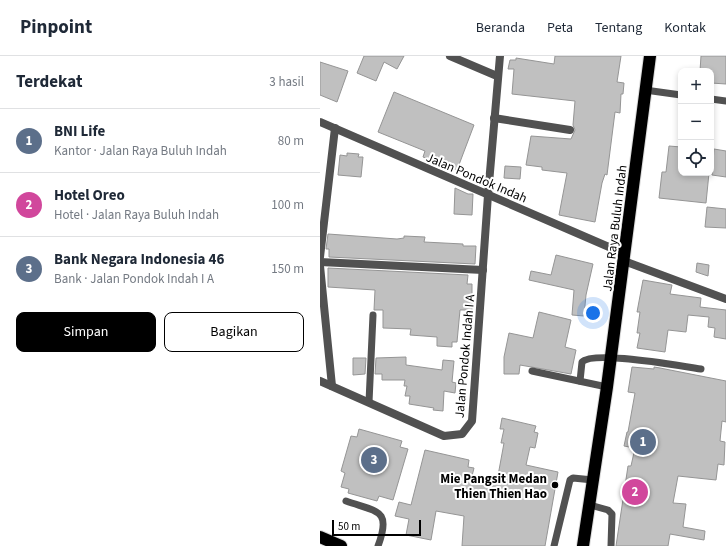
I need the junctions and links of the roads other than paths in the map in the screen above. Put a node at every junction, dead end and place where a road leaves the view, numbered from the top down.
1 (450, 56) edge
2 (500, 56) edge
3 (650, 56) edge
4 (497, 76) junction
5 (645, 90) junction
6 (678, 95) edge
7 (714, 99) edge
8 (726, 101) edge
9 (494, 118) junction
10 (320, 122) edge
11 (334, 128) junction
12 (570, 130) dead end
13 (488, 195) junction
14 (320, 244) edge
15 (320, 257) edge
16 (625, 257) junction
17 (320, 262) edge
18 (320, 266) edge
19 (483, 270) junction
20 (726, 299) edge
21 (374, 315) dead end
22 (611, 357) junction
23 (701, 369) dead end
24 (532, 371) dead end
25 (320, 381) edge
26 (580, 381) junction
27 (332, 386) junction
28 (607, 387) junction
29 (369, 402) junction
30 (593, 480) junction
31 (346, 501) dead end
32 (590, 505) junction
33 (320, 537) edge
34 (341, 546) edge
35 (378, 546) edge
36 (554, 546) edge
37 (583, 546) edge
38 (611, 546) edge

1 - 4 street
2 - 4 street, Jalan Pondok Indah I A
3 - 5 highway, Jalan Raya Buluh Indah
4 - 9 street, Jalan Pondok Indah I A
5 - 6 lane
5 - 16 highway, Jalan Raya Buluh Indah
7 - 8 lane
9 - 12 street
9 - 13 street, Jalan Pondok Indah I A
10 - 11 street, Jalan Pondok Indah
11 - 13 street, Jalan Pondok Indah
11 - 14 street
13 - 16 street, Jalan Pondok Indah
13 - 19 street, Jalan Pondok Indah I A
14 - 15 street
16 - 20 street, Jalan Pondok Indah
16 - 22 highway, Jalan Raya Buluh Indah
17 - 19 street
18 - 27 street
19 - 29 street, Jalan Pondok Indah I A
21 - 29 lane
22 - 23 lane
22 - 26 lane
22 - 28 highway, Jalan Raya Buluh Indah
24 - 26 lane
25 - 27 street, Jalan Pondok Indah I A
26 - 28 lane
27 - 29 street, Jalan Pondok Indah I A
28 - 30 highway, Jalan Raya Buluh Indah
30 - 32 highway, Jalan Raya Buluh Indah
30 - 36 lane
31 - 35 lane
32 - 37 highway, Jalan Raya Buluh Indah
32 - 38 lane
33 - 34 highway

